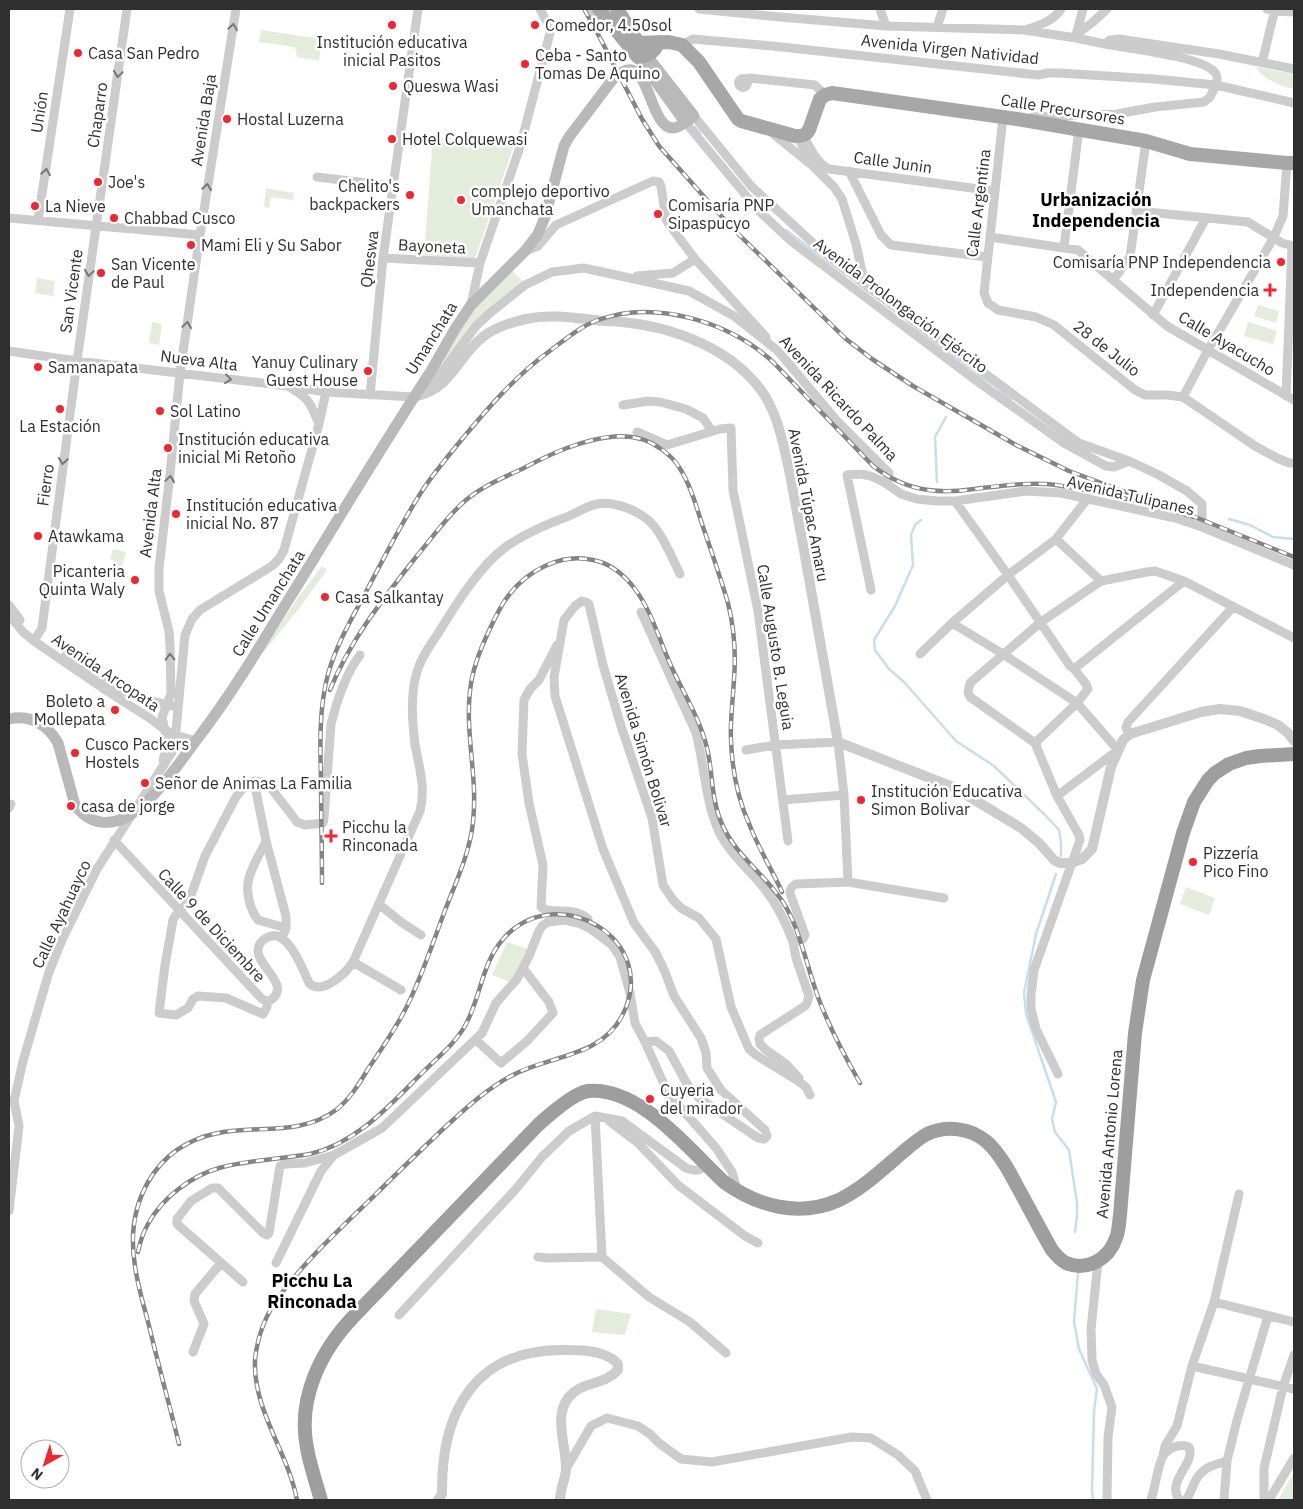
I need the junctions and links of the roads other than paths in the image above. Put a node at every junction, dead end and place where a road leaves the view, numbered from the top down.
1 (70, 9) edge
2 (127, 9) edge
3 (236, 9) edge
4 (418, 9) edge
5 (540, 9) edge
6 (588, 9) edge
7 (599, 9) edge
8 (617, 9) edge
9 (699, 9) edge
10 (880, 9) edge
11 (943, 9) edge
12 (1061, 9) edge
13 (1083, 9) edge
14 (1107, 9) edge
15 (1272, 10) edge
16 (736, 11) edge
17 (1294, 12) edge
18 (780, 13) edge
19 (886, 26) junction
20 (937, 27) junction
21 (1024, 30) junction
22 (1076, 36) junction
23 (1106, 44) junction
24 (682, 45) junction
25 (638, 51) junction
26 (1262, 63) junction
27 (1294, 69) edge
28 (745, 79) dead end
29 (1216, 85) junction
30 (825, 95) junction
31 (1294, 103) edge
32 (1010, 118) junction
33 (689, 119) junction
34 (767, 129) junction
35 (1079, 129) junction
36 (801, 136) junction
37 (1146, 141) junction
38 (1291, 163) edge
39 (812, 165) junction
40 (849, 171) junction
41 (317, 177) dead end
42 (393, 186) junction
43 (994, 191) junction
44 (1137, 211) junction
45 (9, 218) edge
46 (1206, 218) junction
47 (38, 220) junction
48 (96, 225) junction
49 (200, 235) junction
50 (990, 237) junction
51 (1274, 237) junction
52 (1293, 246) edge
53 (1064, 247) junction
54 (525, 251) junction
55 (987, 257) junction
56 (383, 258) junction
57 (695, 259) junction
58 (480, 263) junction
59 (627, 277) junction
60 (1114, 279) junction
61 (865, 284) junction
62 (984, 293) joint
63 (471, 305) junction
64 (1153, 315) junction
65 (1208, 350) junction
66 (9, 351) edge
67 (778, 351) junction
68 (77, 361) junction
69 (180, 374) junction
70 (288, 386) junction
71 (326, 392) junction
72 (426, 394) junction
73 (370, 395) junction
74 (414, 397) junction
75 (1183, 397) junction
76 (1290, 398) edge
77 (623, 405) dead end
78 (319, 424) junction
79 (712, 431) junction
80 (637, 432) dead end
81 (1129, 461) junction
82 (1294, 463) edge
83 (886, 484) junction
84 (1088, 498) junction
85 (955, 501) junction
86 (1202, 527) junction
87 (1056, 539) junction
88 (1294, 565) edge
89 (680, 574) dead end
90 (1008, 575) junction
91 (1102, 581) junction
92 (1184, 581) junction
93 (871, 590) dead end
94 (9, 605) edge
95 (1233, 607) junction
96 (641, 612) dead end
97 (9, 615) edge
98 (952, 622) junction
99 (1041, 622) junction
100 (186, 630) junction
101 (169, 631) junction
102 (561, 638) junction
103 (1294, 638) edge
104 (35, 639) junction
105 (920, 654) dead end
106 (1003, 654) junction
107 (360, 655) dead end
108 (1074, 669) junction
109 (554, 677) junction
110 (539, 680) junction
111 (1077, 703) junction
112 (167, 705) junction
113 (177, 707) junction
114 (9, 719) edge
115 (165, 730) junction
116 (175, 734) junction
117 (1130, 734) junction
118 (196, 741) junction
119 (1294, 741) edge
120 (838, 742) junction
121 (1035, 743) junction
122 (775, 745) junction
123 (746, 750) dead end
124 (1118, 750) junction
125 (1294, 754) edge
126 (154, 779) junction
127 (254, 781) junction
128 (844, 795) junction
129 (1057, 796) junction
130 (782, 800) junction
131 (133, 813) junction
132 (114, 840) junction
133 (266, 841) junction
134 (788, 841) dead end
135 (1072, 864) junction
136 (848, 878) junction
137 (944, 898) dead end
138 (380, 905) junction
139 (180, 910) junction
140 (286, 928) junction
141 (589, 928) junction
142 (421, 935) dead end
143 (282, 938) junction
144 (793, 942) junction
145 (353, 962) junction
146 (523, 968) junction
147 (401, 990) dead end
148 (268, 1002) junction
149 (476, 1040) junction
150 (645, 1042) junction
151 (1058, 1074) dead end
152 (798, 1081) junction
153 (810, 1095) dead end
154 (594, 1116) junction
155 (605, 1118) junction
156 (334, 1155) junction
157 (705, 1165) junction
158 (738, 1192) junction
159 (1239, 1194) dead end
160 (9, 1211) edge
161 (758, 1243) dead end
162 (538, 1257) dead end
163 (602, 1257) junction
164 (1098, 1262) junction
165 (222, 1263) junction
166 (276, 1263) dead end
167 (243, 1282) dead end
168 (1214, 1302) junction
169 (398, 1315) dead end
170 (1268, 1316) junction
171 (1294, 1322) edge
172 (193, 1352) dead end
173 (726, 1354) dead end
174 (1294, 1355) edge
175 (1192, 1366) junction
176 (1249, 1378) junction
177 (1283, 1387) junction
178 (1294, 1390) edge
179 (1163, 1456) junction
180 (1294, 1458) edge
181 (1227, 1461) junction
182 (566, 1470) junction
183 (440, 1498) edge
184 (321, 1500) edge
185 (560, 1500) edge
186 (926, 1500) edge
187 (1107, 1500) edge
188 (1151, 1500) edge
189 (1178, 1500) edge
190 (1186, 1500) edge
191 (1224, 1500) edge
192 (1264, 1500) edge
193 (1269, 1500) edge

47 -> 1 street, Unión
2 -> 48 street, Chaparro
49 -> 3 street, Avenida Baja
4 - 42 street, Qheswa
5 - 58 street, Umanchata
6 - 25 street
7 - 25 main road
8 - 25 main road
9 - 16 street
10 - 19 street
11 - 20 street
12 - 21 street
13 - 22 street
14 - 22 street
15 - 17 street
15 - 26 street
16 - 18 street
18 - 19 street
19 - 20 street
20 - 21 street
21 - 22 street
22 - 23 street
23 - 26 street
23 - 29 street
24 - 25 main road
24 - 29 street, Avenida Virgen Natividad
24 - 34 main road
25 - 33 main road
26 - 27 street
28 - 30 street
29 - 31 street, Avenida Virgen Natividad
29 - 32 street
30 - 32 main road, Calle Precursores
30 - 36 main road
32 - 35 main road, Calle Precursores
32 - 43 street, Calle Argentina
33 - 54 main road
33 - 61 street, Avenida Prolongación Ejército
33 - 81 street, Avenida Prolongación Ejército
34 - 36 main road
34 - 39 street
35 - 37 main road, Calle Precursores
35 - 53 street
36 - 39 street
36 - 40 street, Calle Junin
37 - 38 main road, Calle Precursores
37 - 44 street
38 - 51 street
39 - 61 street
40 - 43 street, Calle Junin
40 - 55 street
41 - 42 street
42 - 56 street, Qheswa
43 - 50 street, Calle Argentina
44 - 46 street
44 - 60 street
45 - 47 street
46 - 51 street
46 - 64 street
47 - 48 street
48 - 49 street
48 -> 68 street, San Vicente
69 -> 49 street, Avenida Alta
50 - 53 street, Calle Ayacucho
50 - 55 street, Calle Argentina
51 - 52 street
51 - 65 street
52 - 76 street
53 - 60 street, Calle Ayacucho
54 - 57 street
54 - 63 main road
55 - 62 street, Calle Argentina
56 - 58 street, Bayoneta
56 - 73 street, Qheswa
57 - 59 street
57 - 67 street
58 - 63 street, Umanchata
59 - 67 street, Avenida Ricardo Palma
59 - 72 street, Avenida Ricardo Palma
60 - 64 street, Calle Ayacucho
61 - 81 street, Avenida Prolongación Ejército
62 - 75 street, 28 de Julio
63 - 74 main road, Umanchata
64 - 65 street, Calle Ayacucho
65 - 75 street
65 - 76 street, Calle Ayacucho
66 - 68 street, Nueva Alta
67 - 83 street, Avenida Ricardo Palma
68 - 69 street, Nueva Alta
68 -> 104 street, Fierro
69 -> 70 street, Nueva Alta
101 -> 69 street, Avenida Alta
70 - 71 street, Nueva Alta
70 - 78 street
71 - 73 street, Nueva Alta
71 - 78 street
72 - 74 street, Avenida Túpac Amaru
72 - 120 street, Avenida Túpac Amaru
73 - 74 street, Nueva Alta
74 - 118 main road, Calle Umanchata
75 - 82 street, 28 de Julio
77 - 79 street
78 - 100 street
79 - 80 street
79 - 122 street, Calle Augusto B. Leguia
81 - 86 street, Avenida Prolongación Ejército
83 - 85 street, Avenida Ricardo Palma
83 - 93 street
84 - 85 street, Avenida Tulipanes
84 - 86 street, Avenida Tulipanes
84 - 87 street
85 - 90 street
86 - 88 street, Avenida Tulipanes
87 - 90 street
87 - 91 street
89 - 138 street
90 - 98 street
90 - 99 street
91 - 92 street
91 - 99 street
92 - 95 street
92 - 108 street
94 - 104 street, Avenida Arcopata
95 - 103 street
95 - 117 street
96 - 144 street
97 - 104 street, Avenida Arcopata
98 - 105 street
98 - 106 street
99 - 106 street
99 - 108 street
100 - 101 street
100 - 113 street
112 -> 101 street, Avenida Alta
102 - 109 street
102 - 110 street
102 - 152 street, Avenida Simón Bolivar
104 - 112 street, Avenida Arcopata
104 - 115 street, Avenida Arcopata
106 - 111 street
106 - 121 street
107 - 127 street
108 - 111 street
109 - 110 street
109 - 150 street
110 - 141 street
111 - 121 street
111 - 124 street
112 - 113 street, Avenida Arcopata
112 - 115 street, Avenida Alta
113 - 116 street
114 - 131 main road
115 - 116 street, Avenida Arcopata
115 - 126 street, Avenida Alta
116 - 118 street, Avenida Arcopata
116 - 126 street
117 - 119 street
117 - 124 street
118 - 131 main road, Calle Umanchata
120 - 122 street
120 - 128 street, Avenida Túpac Amaru
120 - 135 street
121 - 129 street
122 - 123 street
122 - 130 street, Calle Augusto B. Leguia
124 - 129 street
124 - 135 street
125 - 164 highway, Avenida Antonio Lorena
126 - 131 street, Calle Ayahuayco
127 - 133 street
127 - 139 street
128 - 130 street
128 - 136 street, Avenida Túpac Amaru
129 - 135 street
130 - 134 street, Calle Augusto B. Leguia
131 - 132 street, Calle Ayahuayco
132 - 139 street, Calle 9 de Diciembre
132 - 160 street, Calle Ayahuayco
133 - 140 street
133 - 140 street
135 - 151 street
136 - 137 street
136 - 144 street
138 - 142 street
138 - 145 street
139 - 148 street, Calle 9 de Diciembre
139 - 148 street
140 - 143 street
141 - 146 street
141 - 150 street
143 - 145 street
143 - 148 street, Calle 9 de Diciembre
144 - 152 street
145 - 147 street
146 - 149 street
146 - 149 street
149 - 156 street
150 - 158 street
152 - 153 street, Avenida Simón Bolivar
154 - 155 street
154 - 163 street
154 - 169 street
155 - 157 street
155 - 161 street
156 - 165 street
156 - 166 street
157 - 158 highway
157 - 184 highway
158 - 164 highway
159 - 168 street
162 - 163 street
163 - 173 street
164 - 187 street
165 - 167 street
165 - 172 street
168 - 170 street
168 - 175 street
170 - 171 street
170 - 176 street
174 - 177 street
175 - 176 street
175 - 179 street
176 - 177 street
176 - 181 street
177 - 178 street
177 - 192 street
179 - 188 street
179 - 189 street
180 - 193 street
181 - 190 street
181 - 191 street
182 - 183 street
182 - 185 street
182 - 186 street

